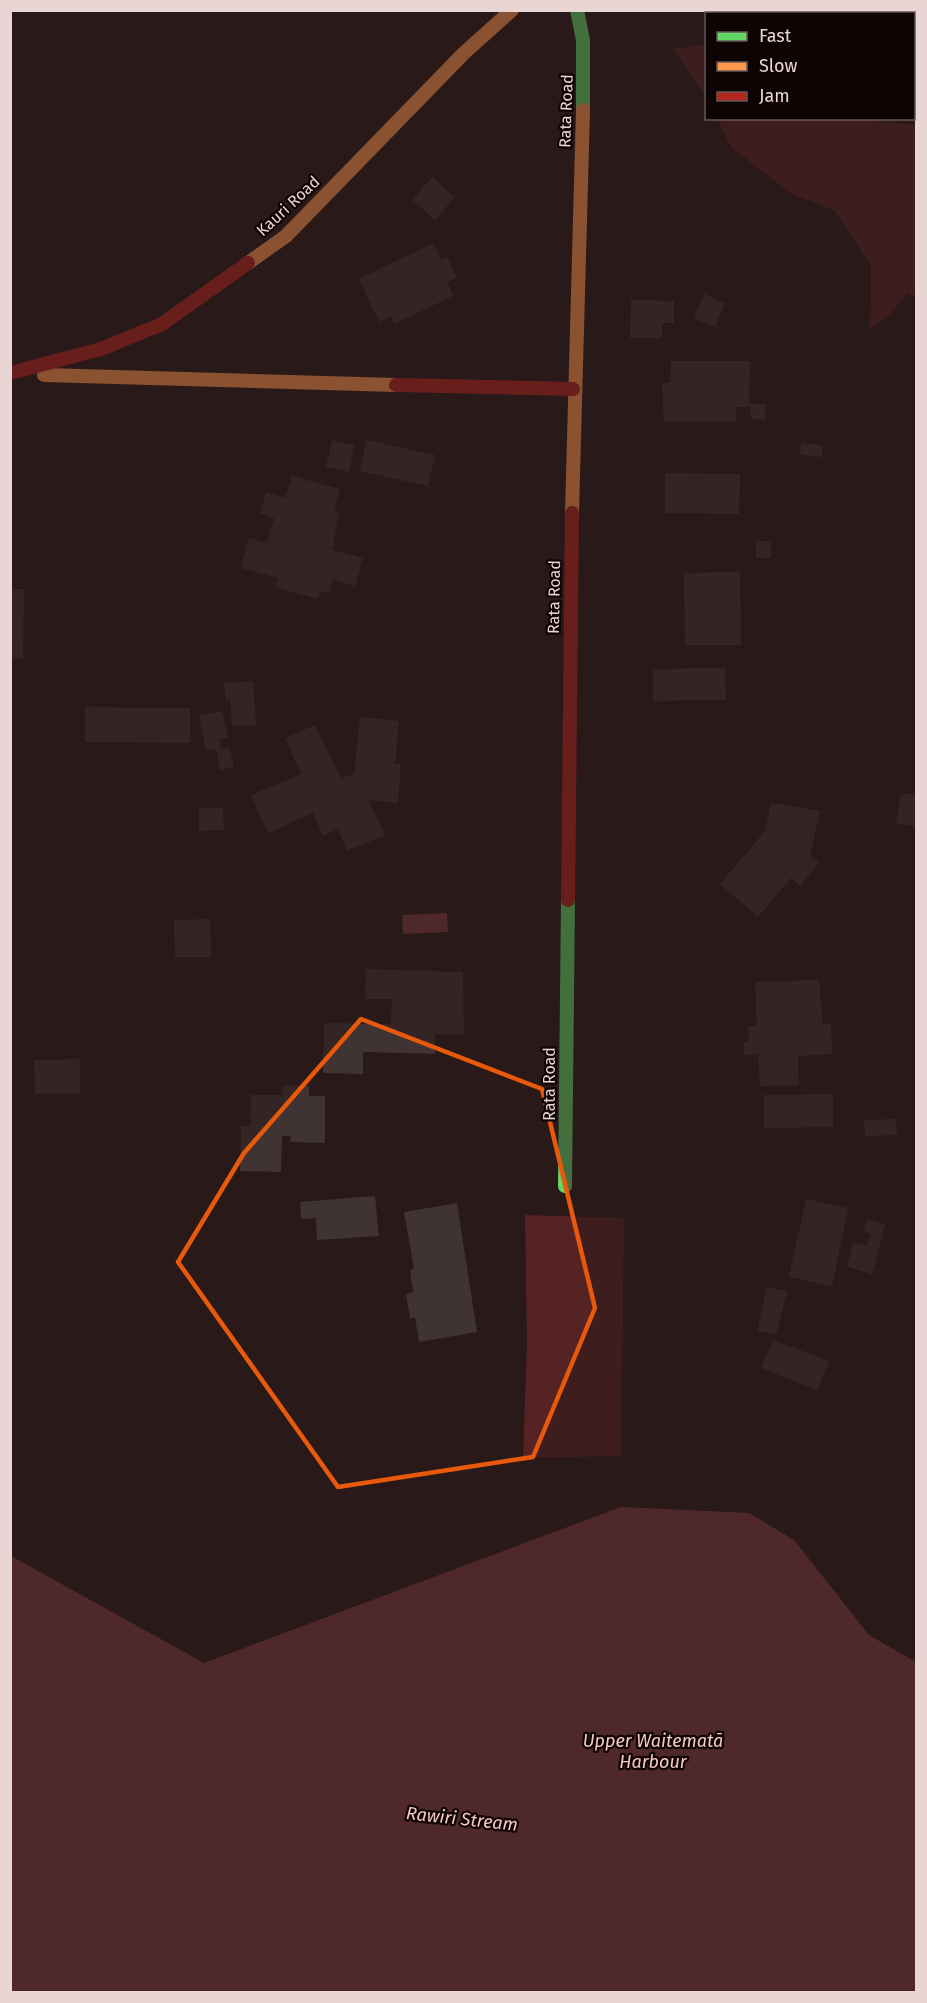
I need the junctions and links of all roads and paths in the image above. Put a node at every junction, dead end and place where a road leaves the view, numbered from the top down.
1 (512, 10) edge
2 (577, 10) edge
3 (13, 373) edge
4 (573, 389) junction
5 (565, 1186) dead end

1 - 3 street, Kauri Road
2 - 4 street, Rata Road
3 - 4 street
4 - 5 street, Rata Road

